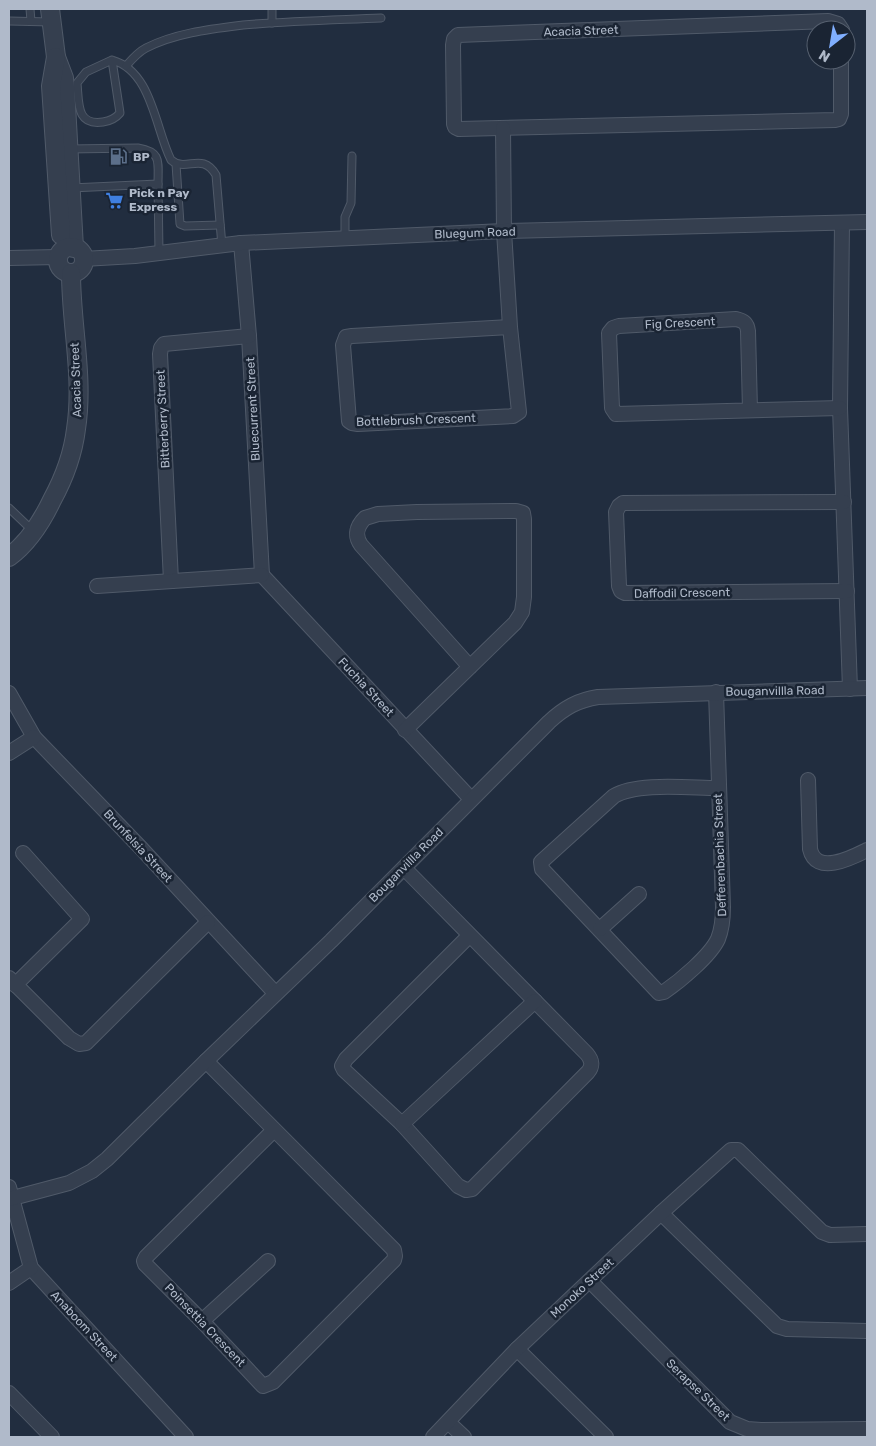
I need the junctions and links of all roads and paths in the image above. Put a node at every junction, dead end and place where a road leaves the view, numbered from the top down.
1 (30, 9) edge
2 (272, 9) edge
3 (51, 15) edge
4 (381, 18) dead end
5 (9, 21) edge
6 (31, 21) junction
7 (806, 22) edge
8 (272, 23) junction
9 (56, 57) junction
10 (112, 60) junction
11 (126, 66) junction
12 (841, 70) edge
13 (503, 128) junction
14 (68, 149) junction
15 (352, 156) dead end
16 (176, 164) junction
17 (158, 184) junction
18 (70, 188) junction
19 (842, 222) junction
20 (867, 222) edge
21 (220, 225) junction
22 (504, 231) junction
23 (345, 238) junction
24 (241, 244) junction
25 (222, 246) junction
26 (159, 253) junction
27 (69, 254) junction
28 (9, 258) edge
29 (510, 328) junction
30 (249, 336) junction
31 (840, 408) junction
32 (750, 410) junction
33 (844, 502) junction
34 (9, 508) edge
35 (34, 531) junction
36 (9, 557) edge
37 (262, 575) junction
38 (171, 581) junction
39 (97, 586) dead end
40 (847, 591) junction
41 (470, 667) junction
42 (867, 688) edge
43 (850, 689) junction
44 (716, 692) junction
45 (9, 693) edge
46 (405, 730) junction
47 (34, 737) junction
48 (9, 753) edge
49 (808, 780) dead end
50 (718, 788) junction
51 (471, 799) junction
52 (867, 850) edge
53 (22, 853) dead end
54 (404, 868) junction
55 (639, 894) dead end
56 (208, 922) junction
57 (600, 929) junction
58 (470, 936) junction
59 (12, 982) edge
60 (275, 993) junction
61 (534, 1001) junction
62 (206, 1061) junction
63 (402, 1124) junction
64 (274, 1130) junction
65 (10, 1195) edge
66 (661, 1213) junction
67 (867, 1234) edge
68 (268, 1261) dead end
69 (31, 1268) junction
70 (590, 1281) junction
71 (9, 1283) edge
72 (202, 1321) junction
73 (867, 1331) edge
74 (517, 1349) junction
75 (9, 1393) edge
76 (448, 1422) junction
77 (867, 1429) edge
78 (52, 1437) edge
79 (186, 1437) edge
80 (433, 1437) edge
81 (464, 1437) edge
82 (606, 1437) edge

1 - 6 lane
2 - 8 lane
3 - 6 lane
3 - 9 street
4 - 8 lane
5 - 6 lane
7 - 13 street, Acacia Street
8 - 11 lane
9 - 14 street
9 - 27 street
10 - 10 lane
10 - 11 lane
11 - 16 lane
12 - 13 street, Acacia Street
13 - 22 street
14 - 17 lane
14 - 18 street
15 - 23 lane
16 - 21 lane
16 - 21 lane
17 - 18 lane
17 - 26 lane
18 - 27 street
19 - 20 street, Bluegum Road
19 - 22 street, Bluegum Road
19 - 31 street
21 - 25 lane
22 - 23 street, Bluegum Road
22 - 29 street
23 - 24 street, Bluegum Road
24 - 25 street, Bluegum Road
24 - 30 street, Bluecurrent Street
25 - 26 street, Bluegum Road
26 - 27 street, Bluegum Road
27 - 28 street, Bluegum Road
27 - 35 street, Acacia Street
29 - 29 street, Bottlebrush Crescent
30 - 37 street, Bluecurrent Street
30 - 38 street, Bitterberry Street
31 - 32 street
31 - 33 street
32 - 32 street, Fig Crescent
33 - 40 street
33 - 40 street, Daffodil Crescent
34 - 35 lane
35 - 36 street, Acacia Street
37 - 38 street
37 - 46 street, Fuchia Street
38 - 39 street
40 - 43 street
41 - 41 street
41 - 46 street
42 - 43 street, Bouganvillla Road
43 - 44 street, Bouganvillla Road
44 - 50 street, Defferenbachia Street
44 - 51 street, Bouganvillla Road
45 - 47 street, Brunfelsia Street
46 - 51 street, Fuchia Street
47 - 48 street
47 - 56 street, Brunfelsia Street
49 - 52 street
50 - 57 street
50 - 57 street, Defferenbachia Street
51 - 54 street, Bouganvillla Road
53 - 59 street
54 - 58 street
54 - 60 street, Bouganvillla Road
55 - 57 street
56 - 59 street
56 - 60 street, Brunfelsia Street
58 - 61 street
58 - 63 street
60 - 62 street, Bouganvillla Road
61 - 63 street
61 - 63 street
62 - 64 street
62 - 65 street, Bouganvillla Road
64 - 72 street, Poinsettia Crescent
64 - 72 street, Poinsettia Crescent
65 - 69 street, Anaboom Street
66 - 67 street, Monoko Street
66 - 70 street, Monoko Street
66 - 73 street
68 - 72 street
69 - 71 street
69 - 79 street, Anaboom Street
70 - 74 street, Monoko Street
70 - 77 street, Serapse Street
74 - 76 street, Monoko Street
74 - 82 street
75 - 78 street
76 - 80 street, Monoko Street
76 - 81 street

